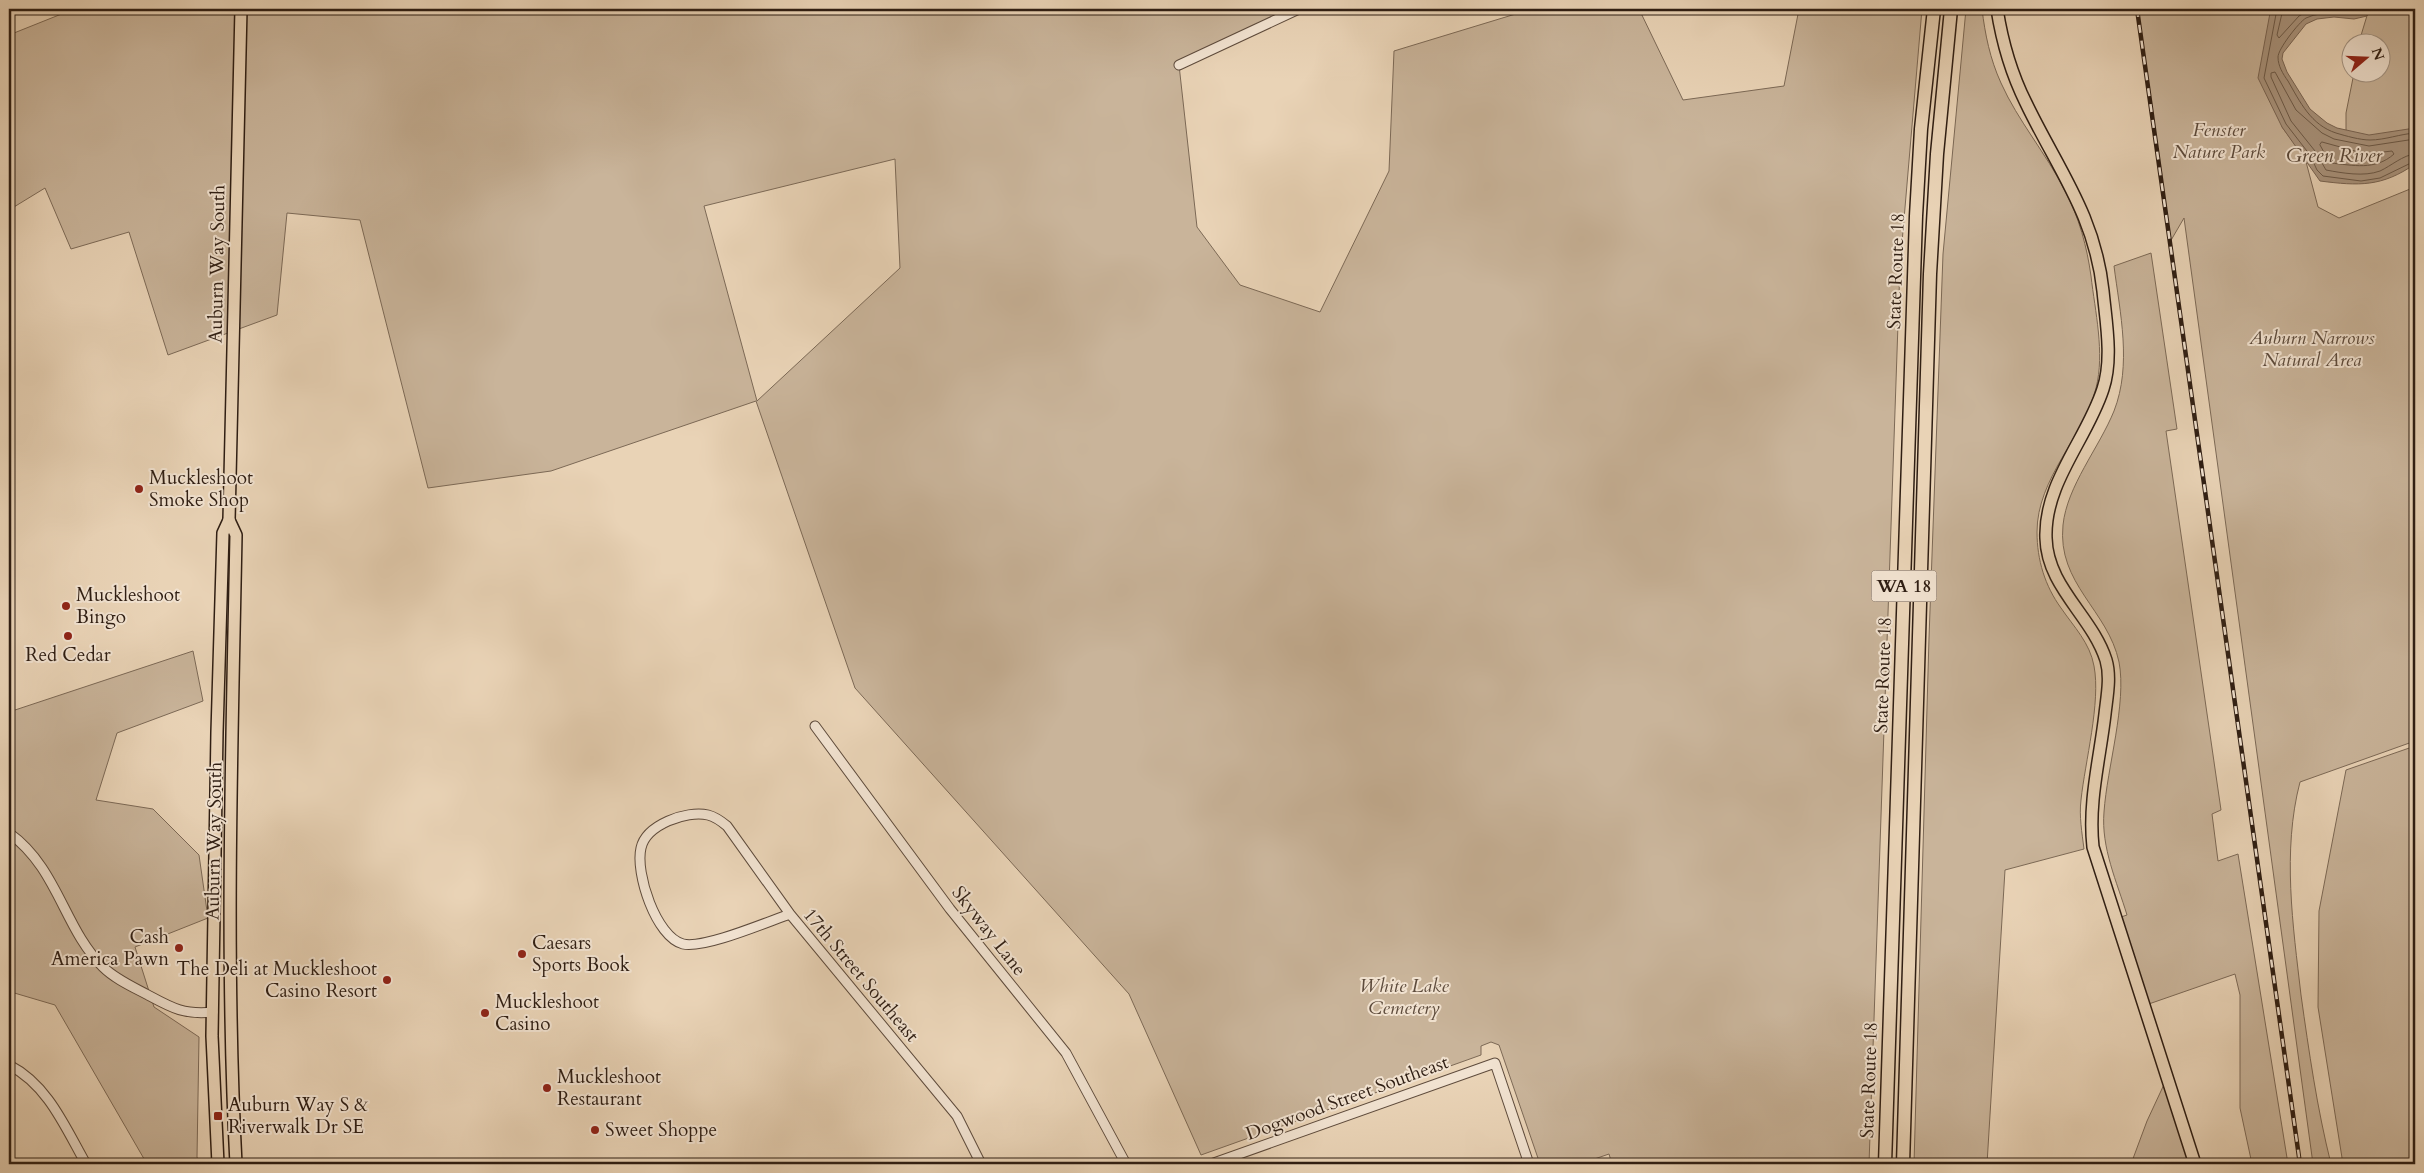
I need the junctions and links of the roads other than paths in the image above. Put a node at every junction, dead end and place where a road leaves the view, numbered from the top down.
1 (241, 9) edge
2 (1299, 9) edge
3 (1934, 9) edge
4 (1951, 9) edge
5 (1997, 9) edge
6 (1179, 65) dead end
7 (229, 520) junction
8 (815, 726) dead end
9 (9, 833) edge
10 (790, 914) junction
11 (213, 1012) junction
12 (9, 1065) edge
13 (86, 1164) edge
14 (218, 1164) edge
15 (236, 1164) edge
16 (982, 1164) edge
17 (1126, 1164) edge
18 (1211, 1164) edge
19 (1530, 1164) edge
20 (1885, 1164) edge
21 (1903, 1164) edge
22 (2195, 1164) edge

1 - 7 main road, Auburn Way South
2 - 6 street
3 - 20 highway, State Route 18 / WA 18
4 - 21 highway, State Route 18 / WA 18
5 - 22 main road
7 - 11 main road, Auburn Way South
7 - 15 main road, Auburn Way South
8 - 17 street, Skyway Lane
9 - 11 street
10 - 10 street, 17th Street Southeast
10 - 16 street, 17th Street Southeast
11 - 14 main road, Auburn Way South
12 - 13 street
18 - 19 street, Dogwood Street Southeast

